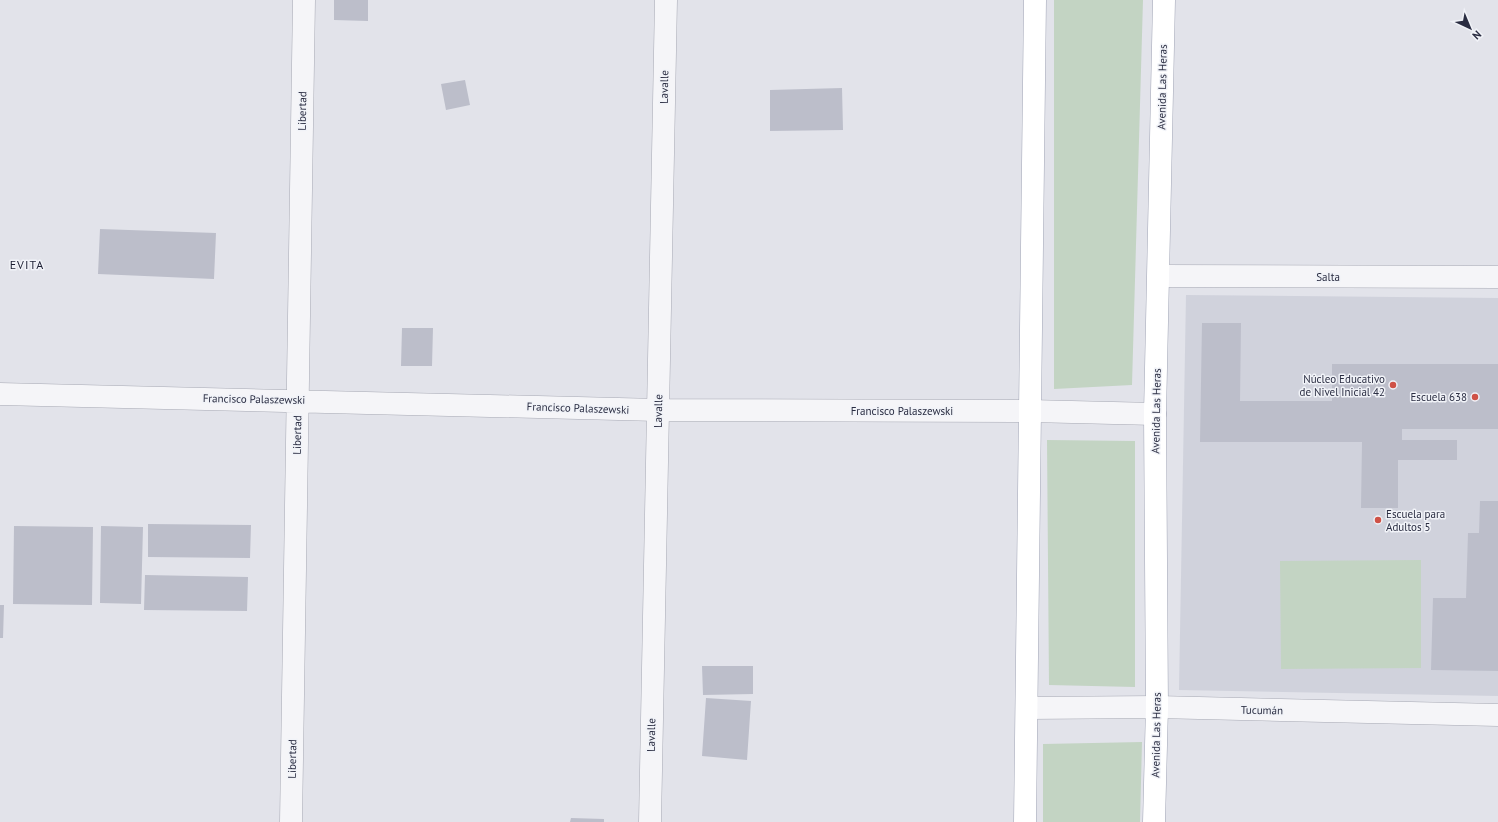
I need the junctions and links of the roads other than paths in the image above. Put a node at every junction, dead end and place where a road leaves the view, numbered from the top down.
1 (304, 0) edge
2 (666, 0) edge
3 (1035, 0) edge
4 (1164, 0) edge
5 (1159, 276) junction
6 (1498, 277) edge
7 (0, 394) edge
8 (298, 400) junction
9 (658, 410) junction
10 (1030, 411) junction
11 (1155, 414) junction
12 (1157, 707) junction
13 (1027, 708) junction
14 (1498, 715) edge
15 (291, 822) edge
16 (650, 822) edge
17 (1025, 822) edge
18 (1154, 822) edge

1 - 8 street, Libertad
2 - 9 street, Lavalle
3 - 10 main road
4 - 5 main road, Avenida Las Heras
5 - 6 street, Salta
5 - 11 main road, Avenida Las Heras
7 - 8 street, Francisco Palaszewski
8 - 9 street, Francisco Palaszewski
8 - 15 street, Libertad
9 - 10 street, Francisco Palaszewski
9 - 16 street, Lavalle
10 - 11 street, Francisco Palaszewski
10 - 13 main road
11 - 12 main road, Avenida Las Heras
12 - 13 street, Tucumán
12 - 14 street, Tucumán
12 - 18 main road, Avenida Las Heras
13 - 17 main road

